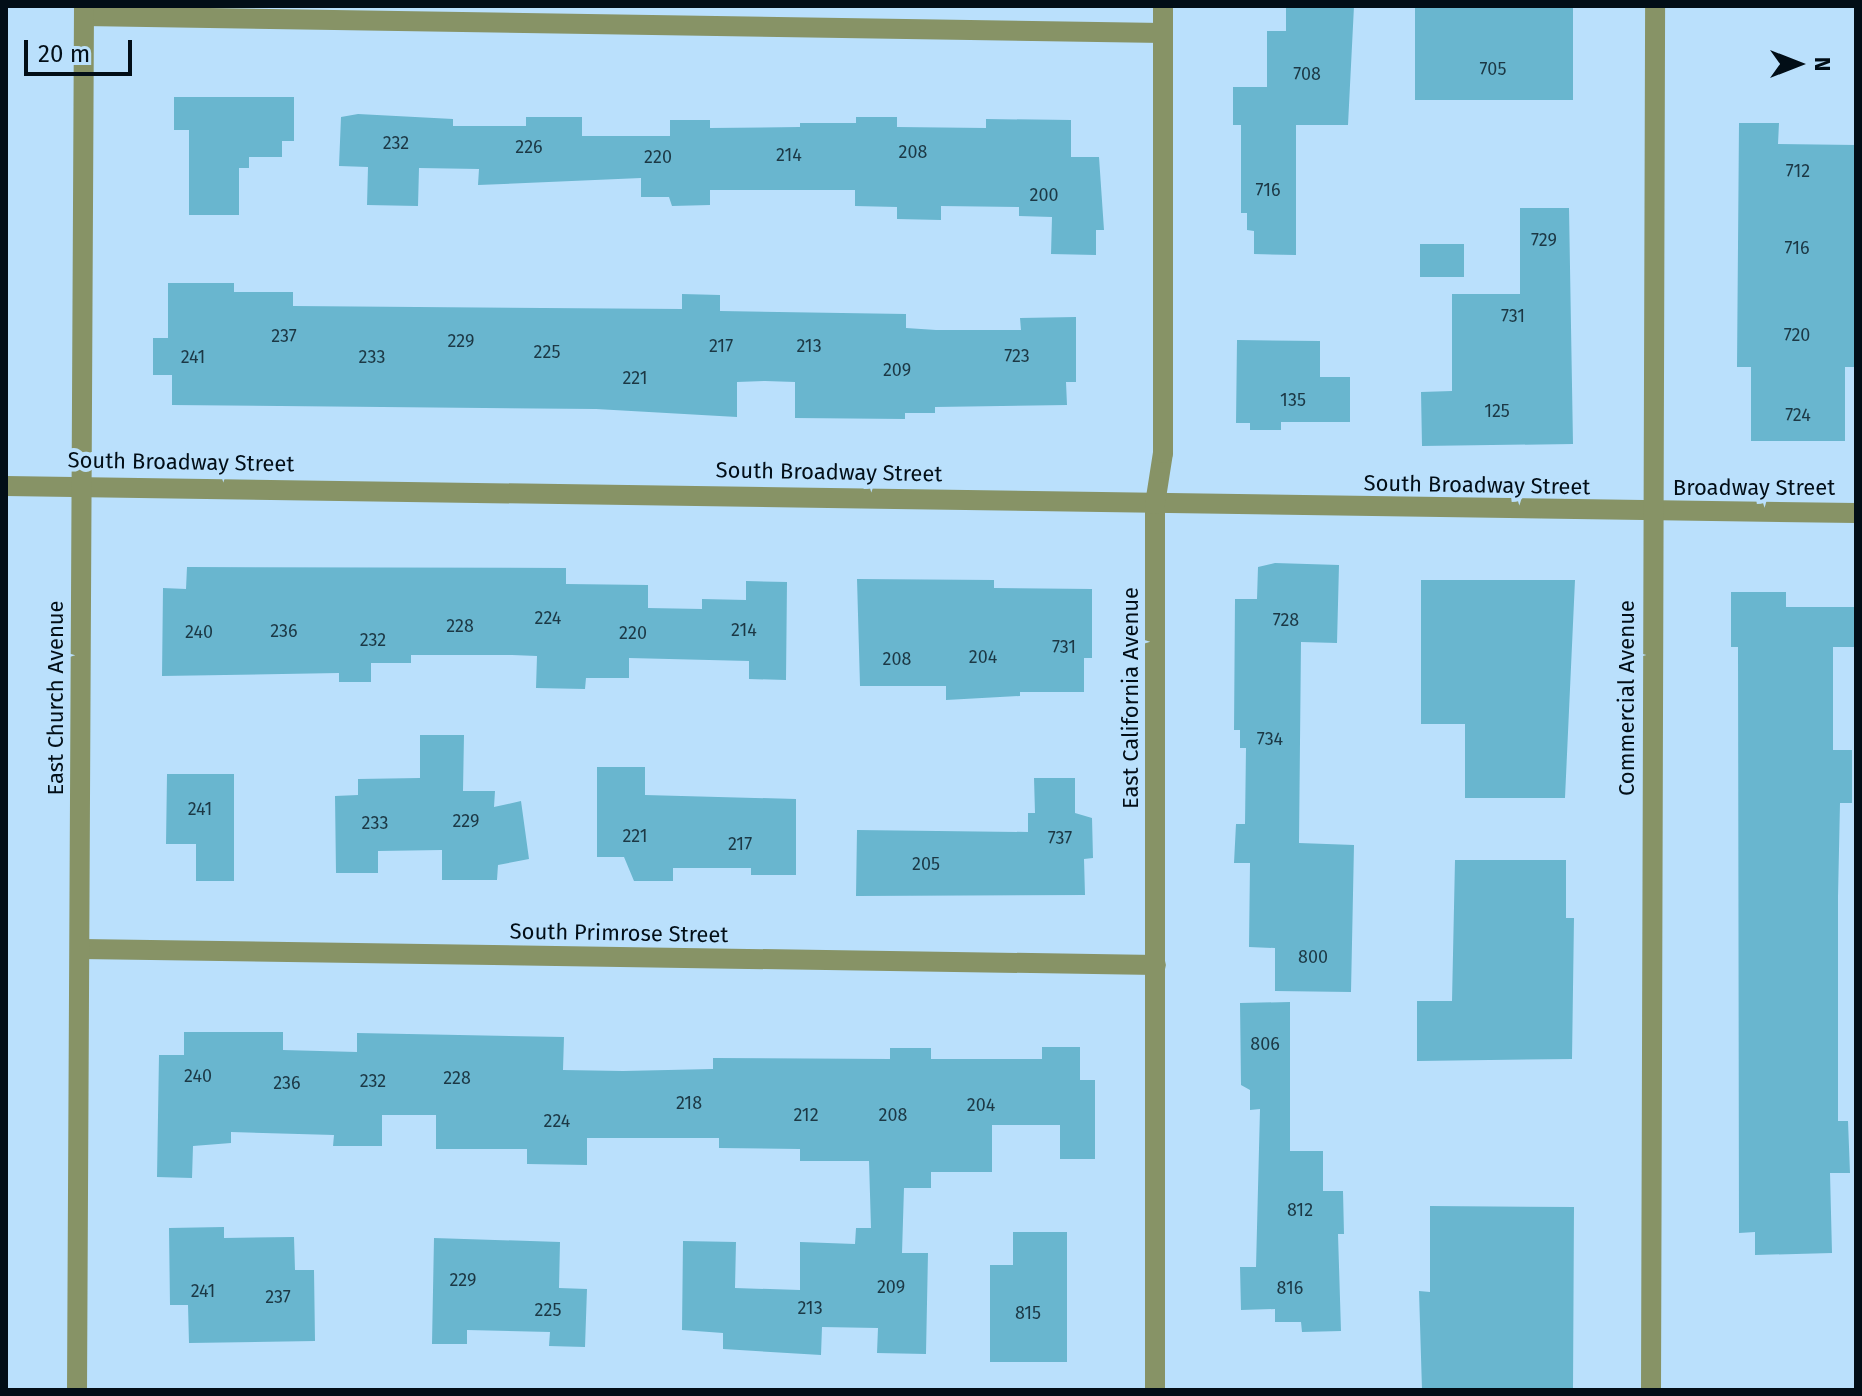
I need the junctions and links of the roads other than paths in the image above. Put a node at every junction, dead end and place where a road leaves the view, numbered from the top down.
1 (1163, 6) edge
2 (1655, 6) edge
3 (84, 11) edge
4 (1163, 33) junction
5 (80, 485) junction
6 (6, 486) edge
7 (1155, 504) junction
8 (1651, 512) junction
9 (1856, 513) edge
10 (81, 949) junction
11 (1156, 965) junction
12 (77, 1390) edge
13 (1155, 1390) edge
14 (1651, 1390) edge

1 - 4 street, East California Avenue
2 - 8 street, Commercial Avenue
3 - 4 street
3 - 5 street, East Church Avenue
4 - 7 street, East California Avenue
5 - 6 street, South Broadway Street
5 - 7 street, South Broadway Street
5 - 10 street, East Church Avenue
7 - 8 street, South Broadway Street
7 - 11 street, East California Avenue
8 - 9 street, Broadway Street
8 - 14 street, Commercial Avenue
10 - 11 street, South Primrose Street
10 - 12 street, East Church Avenue
11 - 13 street, East California Avenue

